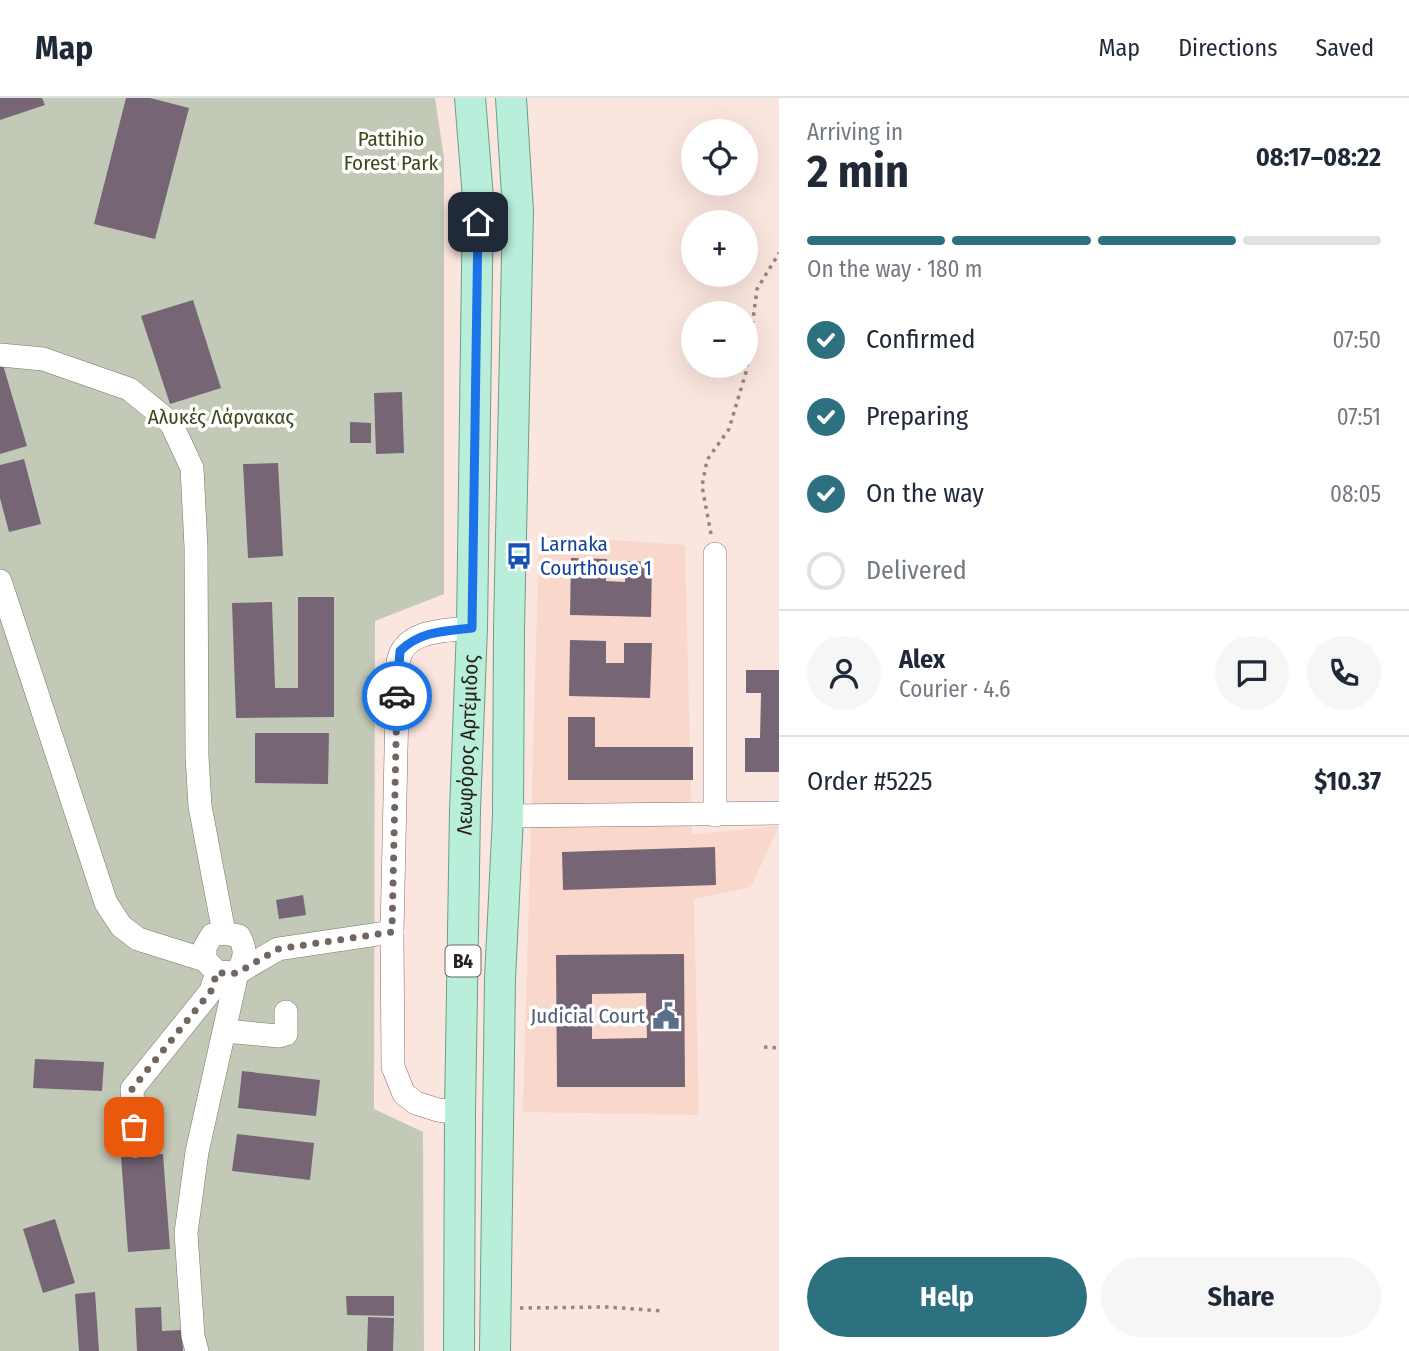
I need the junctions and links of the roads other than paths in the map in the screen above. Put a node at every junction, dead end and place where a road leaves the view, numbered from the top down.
1 (470, 98) edge
2 (511, 98) edge
3 (0, 355) edge
4 (715, 554) road end
5 (0, 581) edge
6 (472, 628) junction
7 (509, 629) junction
8 (779, 813) edge
9 (715, 815) junction
10 (508, 816) junction
11 (392, 932) junction
12 (224, 933) junction
13 (220, 968) junction
14 (286, 1012) dead end
15 (225, 1031) junction
16 (498, 1112) junction
17 (460, 1113) junction
18 (135, 1146) dead end
19 (197, 1351) edge
20 (459, 1351) edge
21 (495, 1351) edge

1 - 6 main road, Λεωφόρος Αρτέμιδος / B4
2 - 7 main road, Λεωφόρος Αρτέμιδος / B4
3 - 12 street
4 - 9 street
5 - 13 street
6 - 7 main road
6 - 11 street
6 - 17 main road, Λεωφόρος Αρτέμιδος / B4
7 - 10 main road, Λεωφόρος Αρτέμιδος / B4
8 - 9 street
9 - 10 street
10 - 16 main road, Λεωφόρος Αρτέμιδος / B4
11 - 13 street
11 - 17 street
12 - 13 street
12 - 13 street
13 - 15 street
13 - 18 street
14 - 15 street
15 - 19 street
16 - 17 main road
16 - 21 main road, Λεωφόρος Αρτέμιδος / B4
17 - 20 main road, Λεωφόρος Αρτέμιδος / B4

